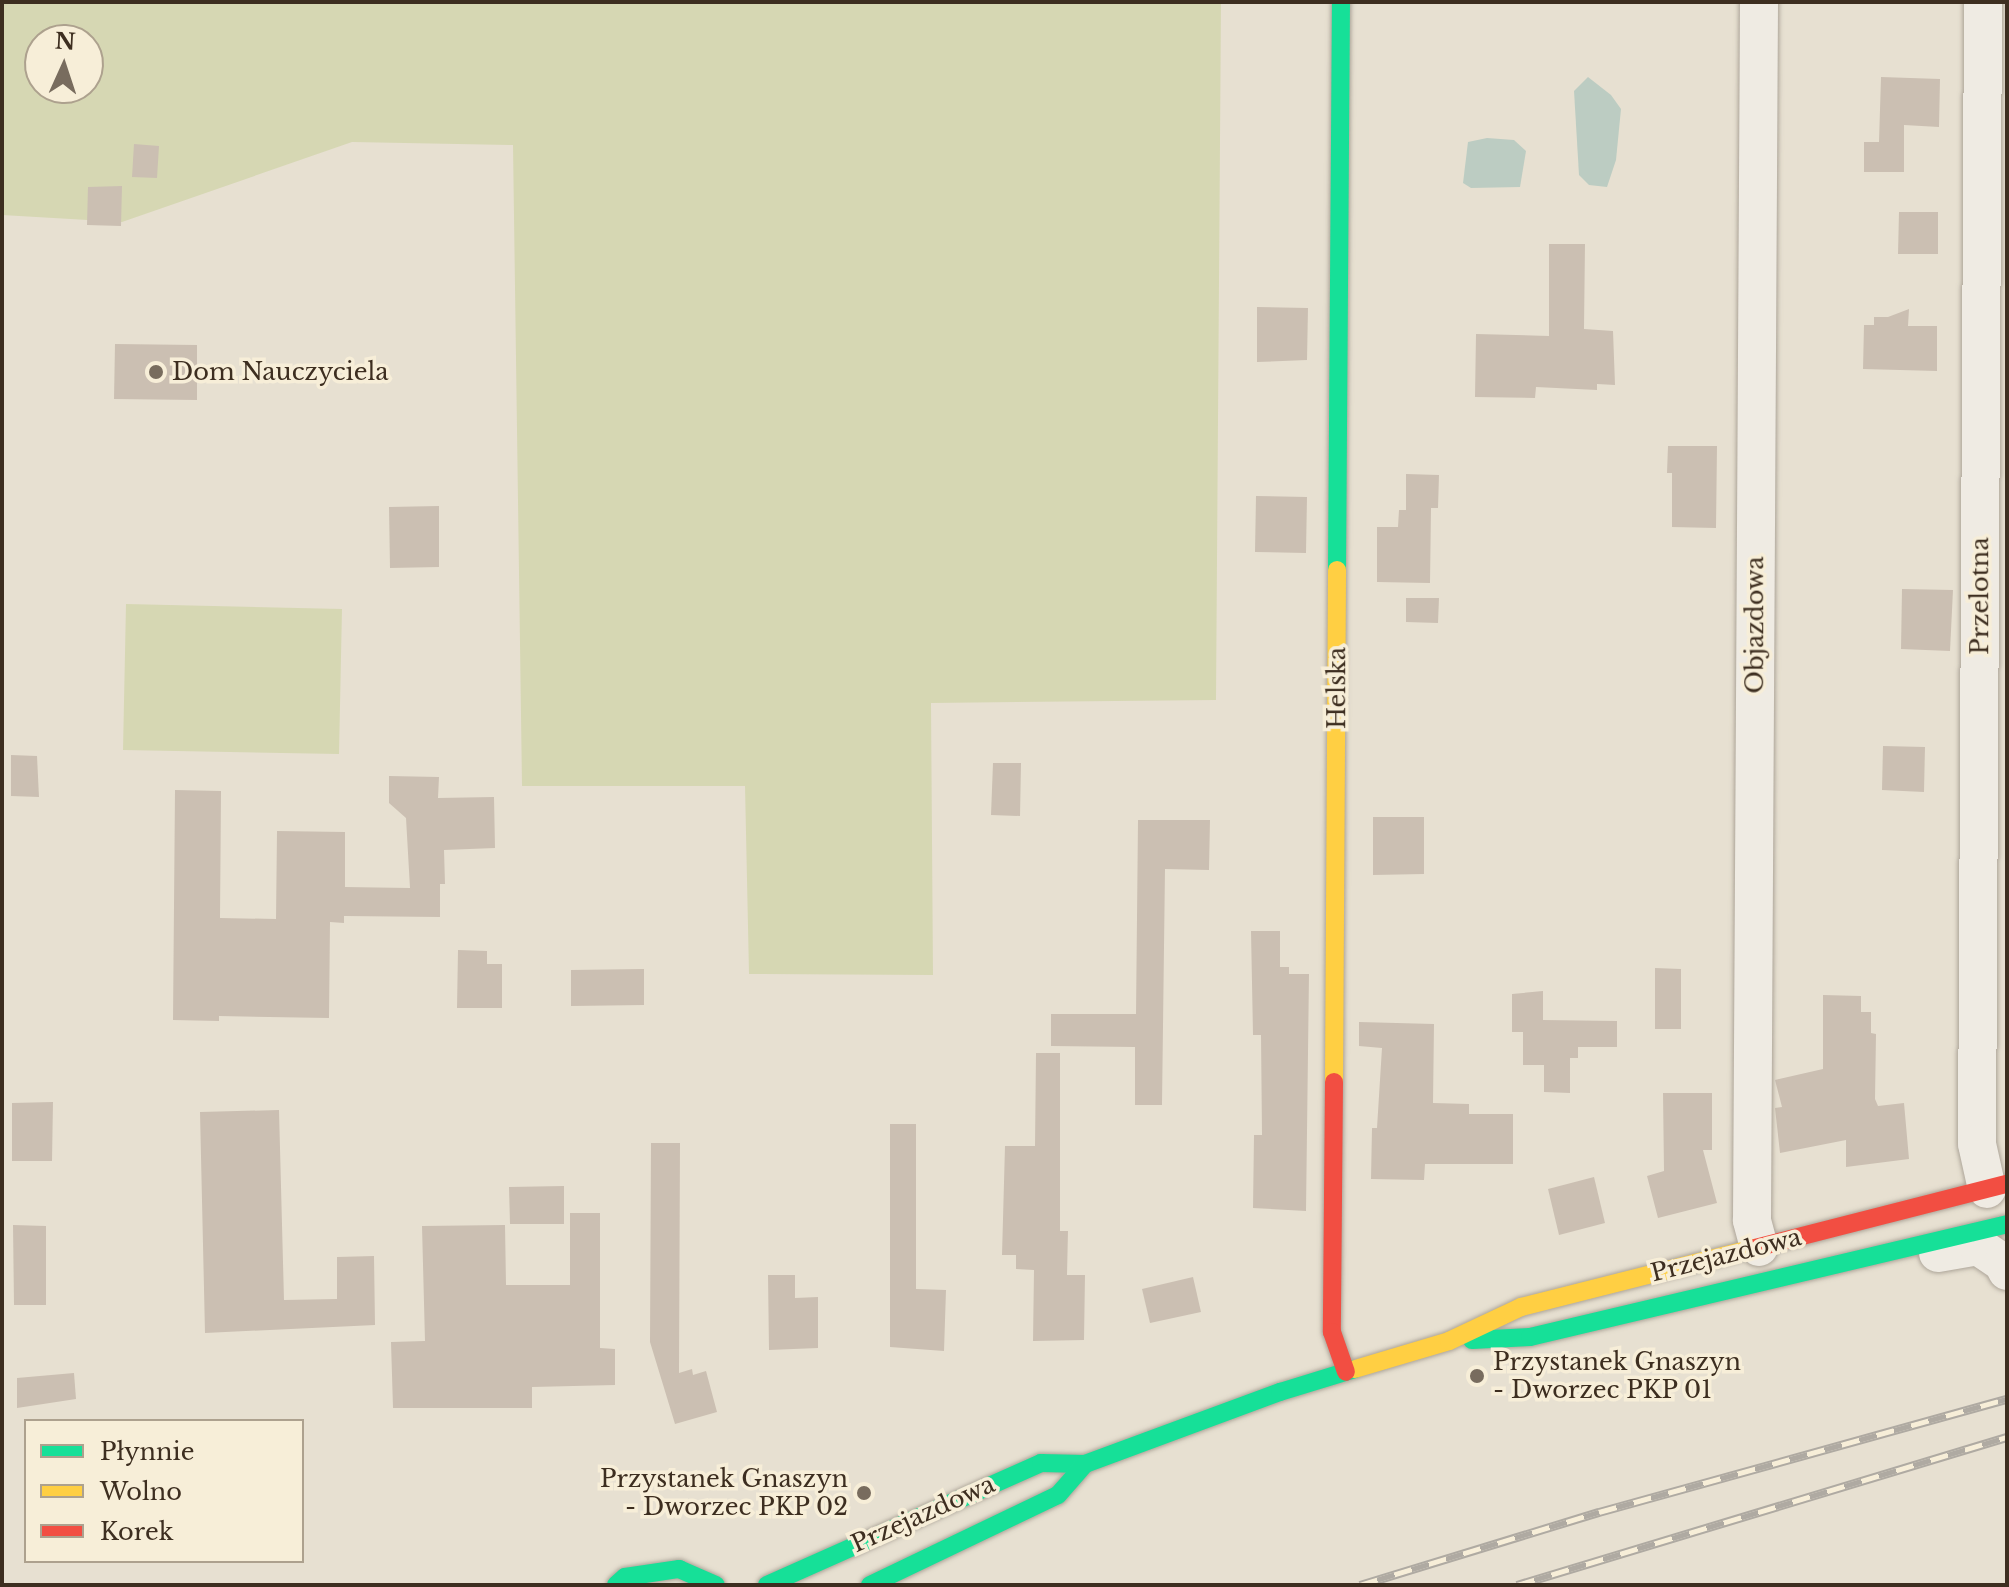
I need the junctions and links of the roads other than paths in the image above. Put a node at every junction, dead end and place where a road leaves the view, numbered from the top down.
1 (1341, 2) edge
2 (1759, 2) edge
3 (1983, 2) edge
4 (1997, 1186) edge
5 (2007, 1224) edge
6 (1759, 1247) junction
7 (2007, 1271) edge
8 (1652, 1309) junction
9 (1449, 1341) junction
10 (1346, 1372) junction
11 (1085, 1464) junction
12 (616, 1585) edge
13 (716, 1585) edge
14 (767, 1585) edge
15 (870, 1585) edge

1 - 10 main road, Helska
2 - 6 street, Objazdowa
3 - 4 street, Przelotna
4 - 6 main road, Przejazdowa
5 - 8 main road, Przejazdowa
6 - 9 main road, Przejazdowa
7 - 8 street
8 - 9 main road, Przejazdowa
9 - 10 main road, Przejazdowa
10 - 11 main road, Przejazdowa
11 - 14 main road, Przejazdowa
11 - 15 main road, Przejazdowa
12 - 13 main road

